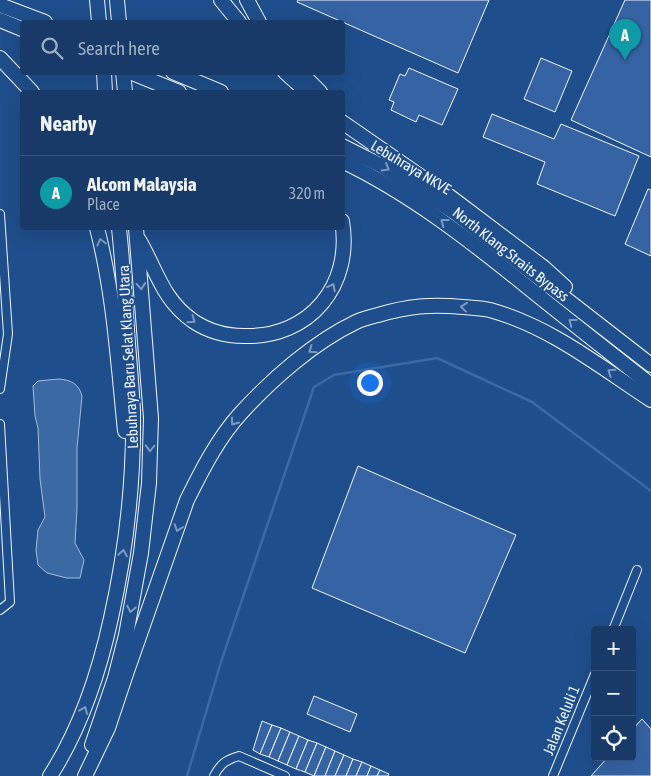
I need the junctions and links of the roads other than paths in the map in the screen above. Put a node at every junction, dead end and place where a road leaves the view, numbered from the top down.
1 (97, 0) edge
2 (117, 0) edge
3 (222, 0) edge
4 (247, 0) edge
5 (0, 5) edge
6 (0, 20) edge
7 (40, 20) edge
8 (99, 20) edge
9 (119, 20) edge
10 (238, 20) edge
11 (258, 20) edge
12 (20, 28) edge
13 (0, 58) edge
14 (104, 75) edge
15 (123, 75) edge
16 (137, 75) edge
17 (180, 75) edge
18 (288, 75) edge
19 (303, 75) edge
20 (30, 90) edge
21 (105, 90) edge
22 (125, 90) edge
23 (174, 90) edge
24 (216, 90) edge
25 (305, 90) edge
26 (318, 90) edge
27 (345, 114) edge
28 (345, 124) edge
29 (345, 148) edge
30 (345, 163) edge
31 (417, 174) junction
32 (0, 214) edge
33 (0, 219) edge
34 (98, 230) edge
35 (119, 230) edge
36 (343, 230) edge
37 (137, 232) edge
38 (4, 311) edge
39 (630, 347) junction
40 (651, 365) edge
41 (651, 385) edge
42 (0, 388) edge
43 (651, 400) edge
44 (0, 424) edge
45 (131, 482) junction
46 (637, 570) dead end
47 (0, 610) edge
48 (615, 626) edge
49 (591, 684) edge
50 (50, 776) edge
51 (80, 776) edge
52 (85, 776) edge
53 (214, 776) edge
54 (285, 776) edge
55 (553, 776) edge

1 - 8 highway
2 - 9 highway
3 - 10 highway
4 - 11 highway
5 - 7 highway
6 - 12 highway
13 - 20 highway
14 - 21 highway
15 - 22 highway
16 - 23 highway
17 - 24 highway
18 - 25 highway
19 - 26 highway
27 - 31 highway
28 - 31 highway
29 -> 39 highway, Lebuhraya NKVE
41 -> 30 highway, North Klang Straits Bypass
31 - 39 highway
32 - 33 street
33 - 38 street
45 -> 34 highway
35 - 45 highway, Lebuhraya Baru Selat Klang Utara
37 -> 36 highway
37 -> 51 highway, Lebuhraya Baru Selat Klang Utara
38 - 42 street
39 - 40 highway, Lebuhraya NKVE
43 -> 52 highway
44 - 47 street
50 -> 45 highway, Lebuhraya Baru Selat Klang Utara
46 - 48 street
49 - 55 street, Jalan Keluli 1
53 - 54 street

